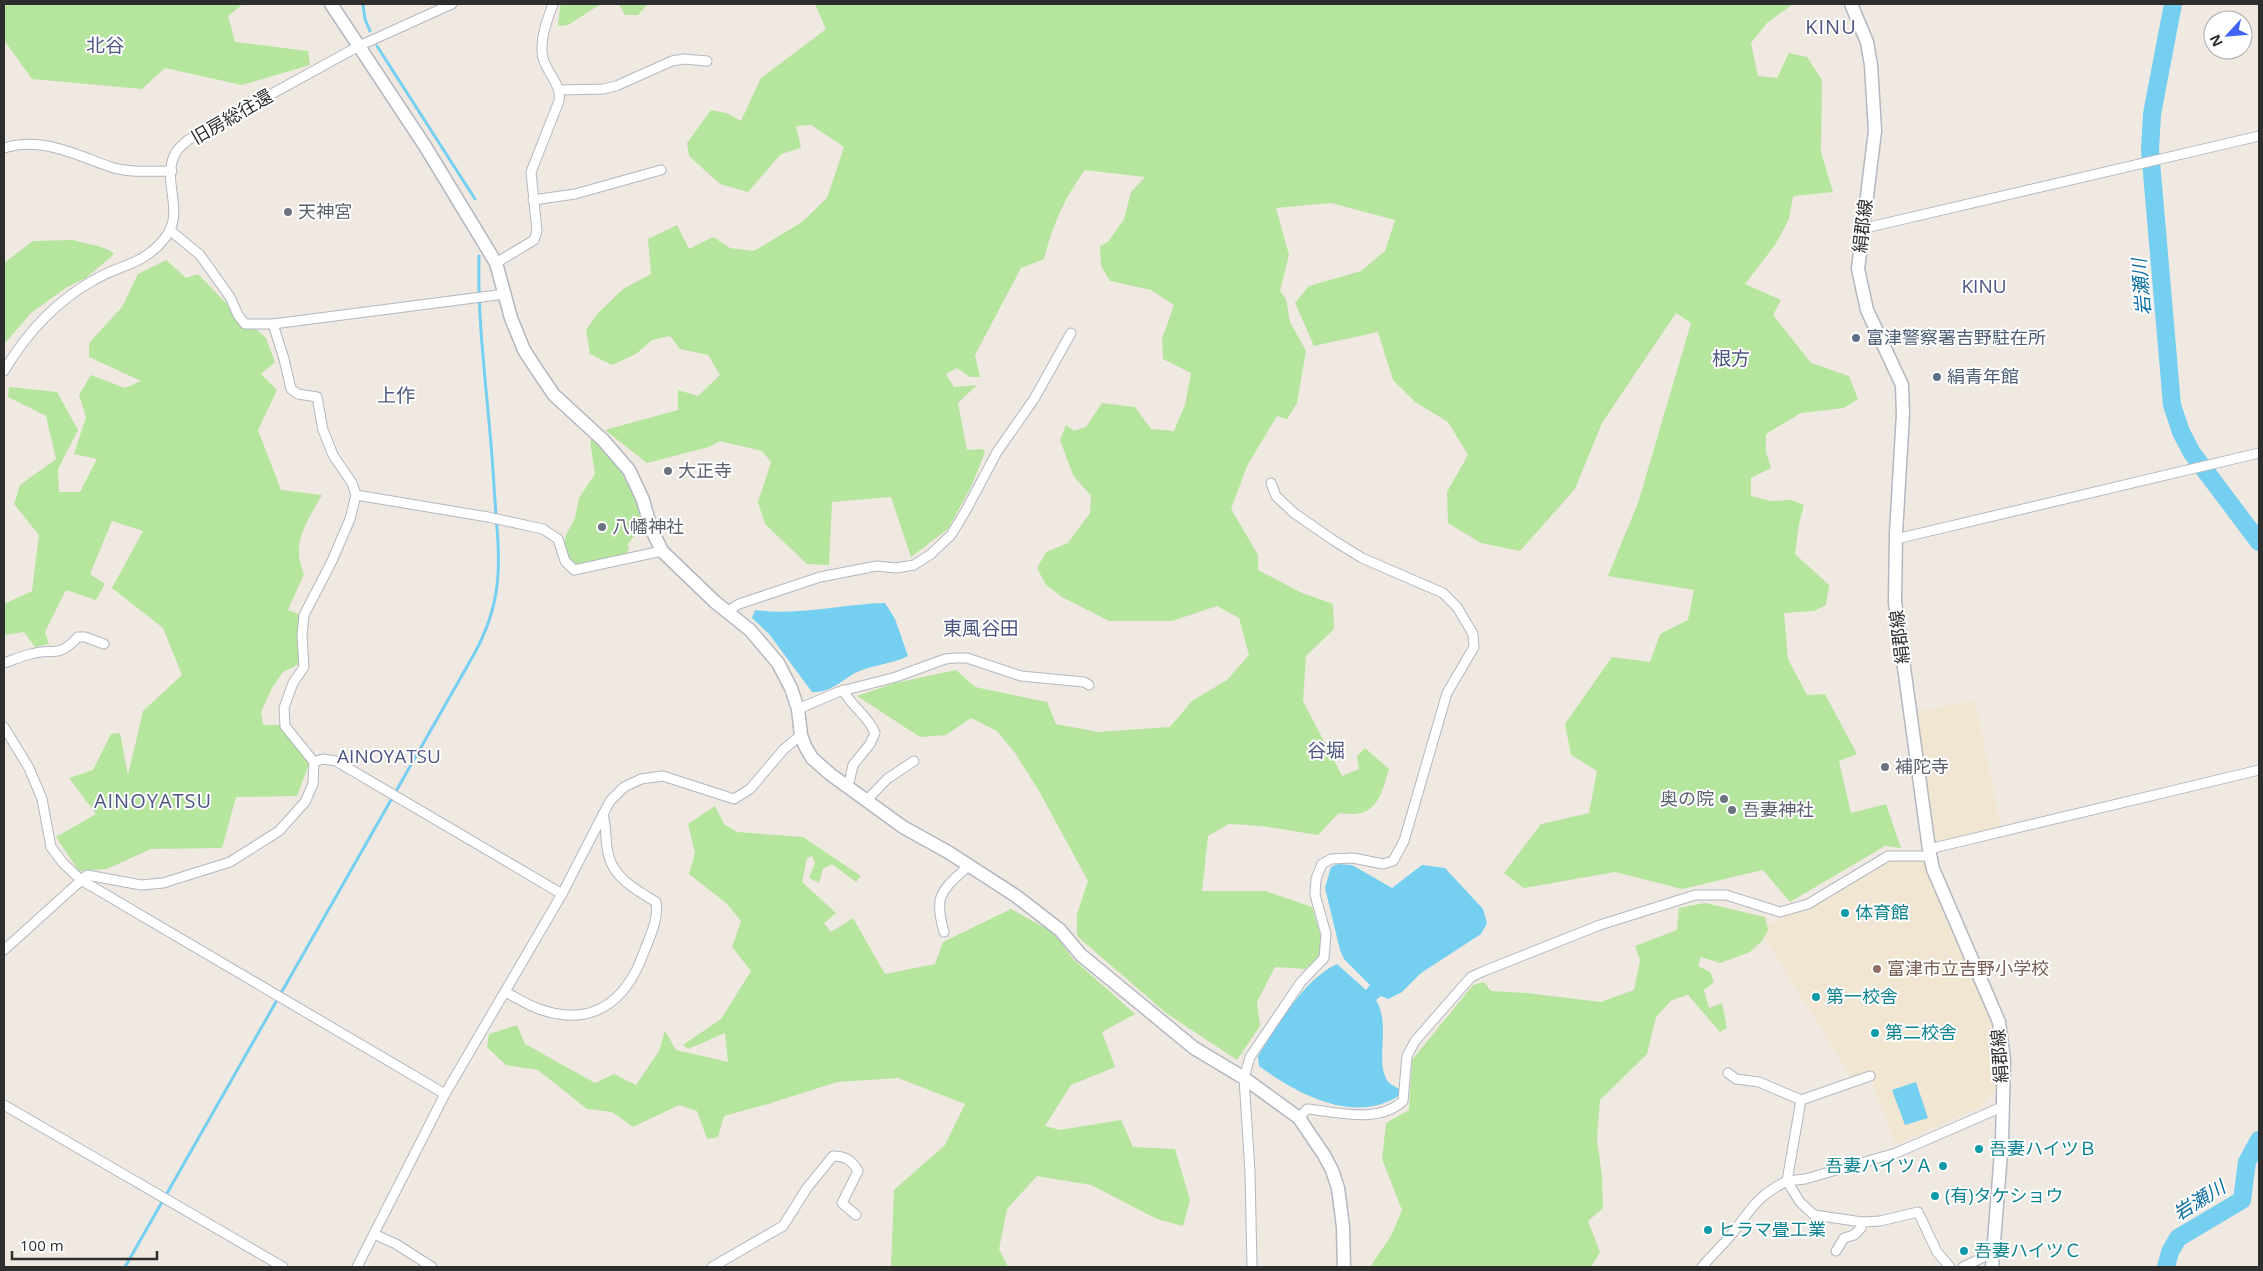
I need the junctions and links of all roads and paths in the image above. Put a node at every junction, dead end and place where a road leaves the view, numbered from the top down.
1 (331, 4) edge
2 (452, 4) edge
3 (553, 4) edge
4 (1851, 4) edge
5 (359, 46) junction
6 (707, 60) dead end
7 (560, 90) junction
8 (2259, 136) edge
9 (4, 148) edge
10 (661, 170) dead end
11 (172, 171) junction
12 (533, 200) junction
13 (1861, 229) junction
14 (171, 231) junction
15 (496, 263) junction
16 (505, 294) junction
17 (272, 324) junction
18 (1071, 334) dead end
19 (4, 371) edge
20 (2259, 453) edge
21 (1272, 483) dead end
22 (356, 494) junction
23 (1896, 539) junction
24 (662, 551) junction
25 (728, 611) junction
26 (104, 644) dead end
27 (4, 663) edge
28 (1089, 685) dead end
29 (843, 690) junction
30 (798, 709) junction
31 (4, 727) edge
32 (802, 736) junction
33 (914, 761) dead end
34 (314, 762) junction
35 (2259, 770) edge
36 (848, 787) junction
37 (866, 801) junction
38 (603, 814) junction
39 (1929, 852) junction
40 (969, 865) junction
41 (80, 880) junction
42 (562, 894) junction
43 (944, 932) dead end
44 (4, 950) edge
45 (505, 992) junction
46 (1728, 1073) dead end
47 (1870, 1076) dead end
48 (1244, 1078) junction
49 (445, 1094) junction
50 (1801, 1100) junction
51 (4, 1105) edge
52 (2002, 1107) junction
53 (1299, 1118) junction
54 (1787, 1181) junction
55 (856, 1215) dead end
56 (1862, 1222) junction
57 (374, 1234) junction
58 (1836, 1251) dead end
59 (1992, 1253) junction
60 (283, 1267) edge
61 (357, 1267) edge
62 (432, 1267) edge
63 (712, 1267) edge
64 (1252, 1267) edge
65 (1344, 1267) edge
66 (1702, 1267) edge
67 (1950, 1267) edge
68 (1963, 1267) edge
69 (1992, 1267) edge

1 - 5 street
2 - 5 street, 旧房総往還
3 - 7 street
4 - 13 street, 絹郡線
5 - 11 street, 旧房総往還
5 - 15 street
6 - 7 street
7 - 12 street
8 - 13 street
9 - 11 street
10 - 12 street
11 - 14 street, 旧房総往還
12 - 15 street
13 - 23 street, 絹郡線
14 - 17 street
14 - 19 street
15 - 16 street
16 - 17 street
16 - 24 street
17 - 22 street
18 - 25 street
20 - 23 street
21 - 48 street
22 - 24 street
22 - 34 street
23 - 39 street, 絹郡線
24 - 25 street
25 - 30 street
26 - 27 street
28 - 29 street
29 - 30 street
29 - 36 street
30 - 32 street
31 - 41 street
32 - 36 street
32 - 38 street
33 - 37 street
34 - 41 street
34 - 42 street
35 - 39 street
36 - 37 street
37 - 40 street
38 - 42 street
38 - 45 street
39 - 52 street, 絹郡線
39 - 53 street
40 - 43 street
40 - 48 street
41 - 44 street
41 - 49 street
42 - 45 street
45 - 49 street
46 - 50 street
47 - 50 street
48 - 53 street
48 - 64 street
49 - 57 street
50 - 54 street
51 - 60 street
52 - 54 street
52 - 59 street, 絹郡線
53 - 65 street
54 - 56 street
54 - 66 street
55 - 63 street
56 - 58 street
56 - 67 street
57 - 61 street
57 - 62 street
59 - 68 street
59 - 69 street, 絹郡線

